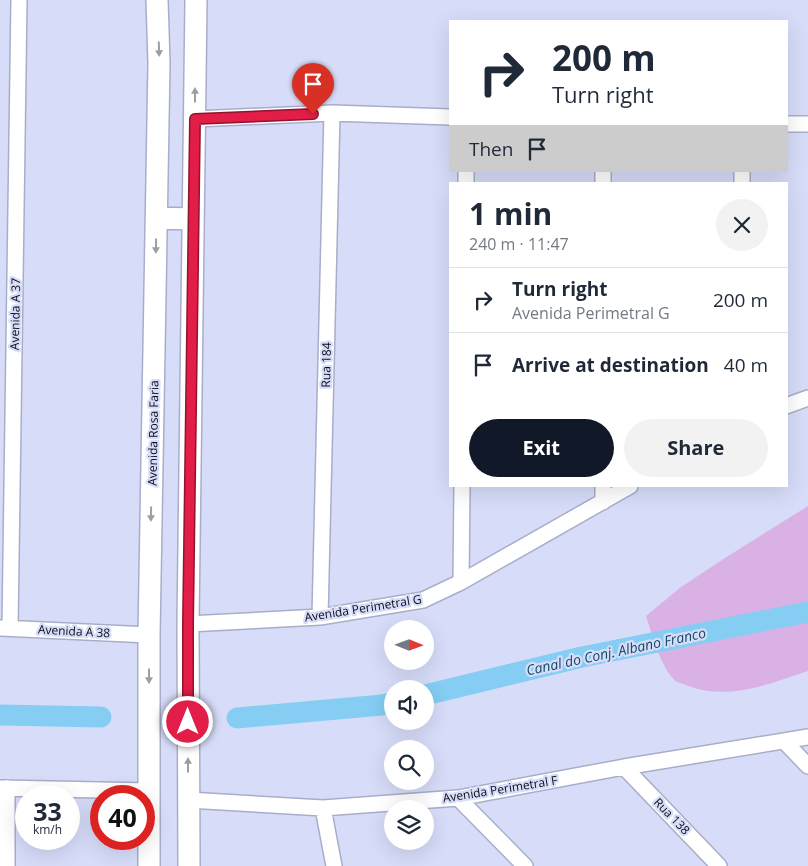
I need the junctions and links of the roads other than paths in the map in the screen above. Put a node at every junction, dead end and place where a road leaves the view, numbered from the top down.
1 (20, 0) edge
2 (157, 0) edge
3 (196, 0) edge
4 (332, 113) junction
5 (449, 117) edge
6 (195, 119) junction
7 (788, 124) edge
8 (808, 124) edge
9 (157, 218) junction
10 (193, 219) junction
11 (808, 398) edge
12 (788, 405) edge
13 (462, 487) edge
14 (603, 487) edge
15 (628, 487) edge
16 (604, 502) junction
17 (461, 582) junction
18 (320, 617) junction
19 (188, 624) junction
20 (5, 628) edge
21 (149, 635) junction
22 (808, 736) edge
23 (784, 741) junction
24 (808, 766) edge
25 (624, 767) junction
26 (150, 785) edge
27 (3, 788) edge
28 (90, 790) edge
29 (458, 798) junction
30 (188, 800) junction
31 (323, 808) junction
32 (149, 850) edge
33 (7, 866) edge
34 (149, 866) edge
35 (189, 866) edge
36 (334, 866) edge
37 (525, 866) edge
38 (719, 866) edge

1 - 20 street, Avenida A 37
2 -> 9 street, Avenida Rosa Faria
6 -> 3 street
4 - 5 street
4 - 6 street
4 - 18 street, Rua 184
6 - 10 street
7 - 8 street
9 - 10 street
9 -> 21 street, Avenida Rosa Faria
10 - 19 street
11 - 12 street
13 - 17 street
14 - 16 street
15 - 16 street, Avenida Perimetral G
16 - 17 street, Avenida Perimetral G
17 - 18 street, Avenida Perimetral G
18 - 19 street, Avenida Perimetral G
30 -> 19 street
20 - 21 street, Avenida A 38
21 -> 26 street, Avenida Rosa Faria
22 - 23 street, Avenida Perimetral F
23 - 24 street
23 - 25 street, Avenida Perimetral F
25 - 29 street, Avenida Perimetral F
25 - 38 street, Rua 138
27 - 28 street
27 - 33 street
29 - 31 street, Avenida Perimetral F
29 - 37 street
30 - 31 street, Avenida Perimetral F
30 - 35 street
31 - 36 street
32 - 34 street, Avenida Rosa Faria

